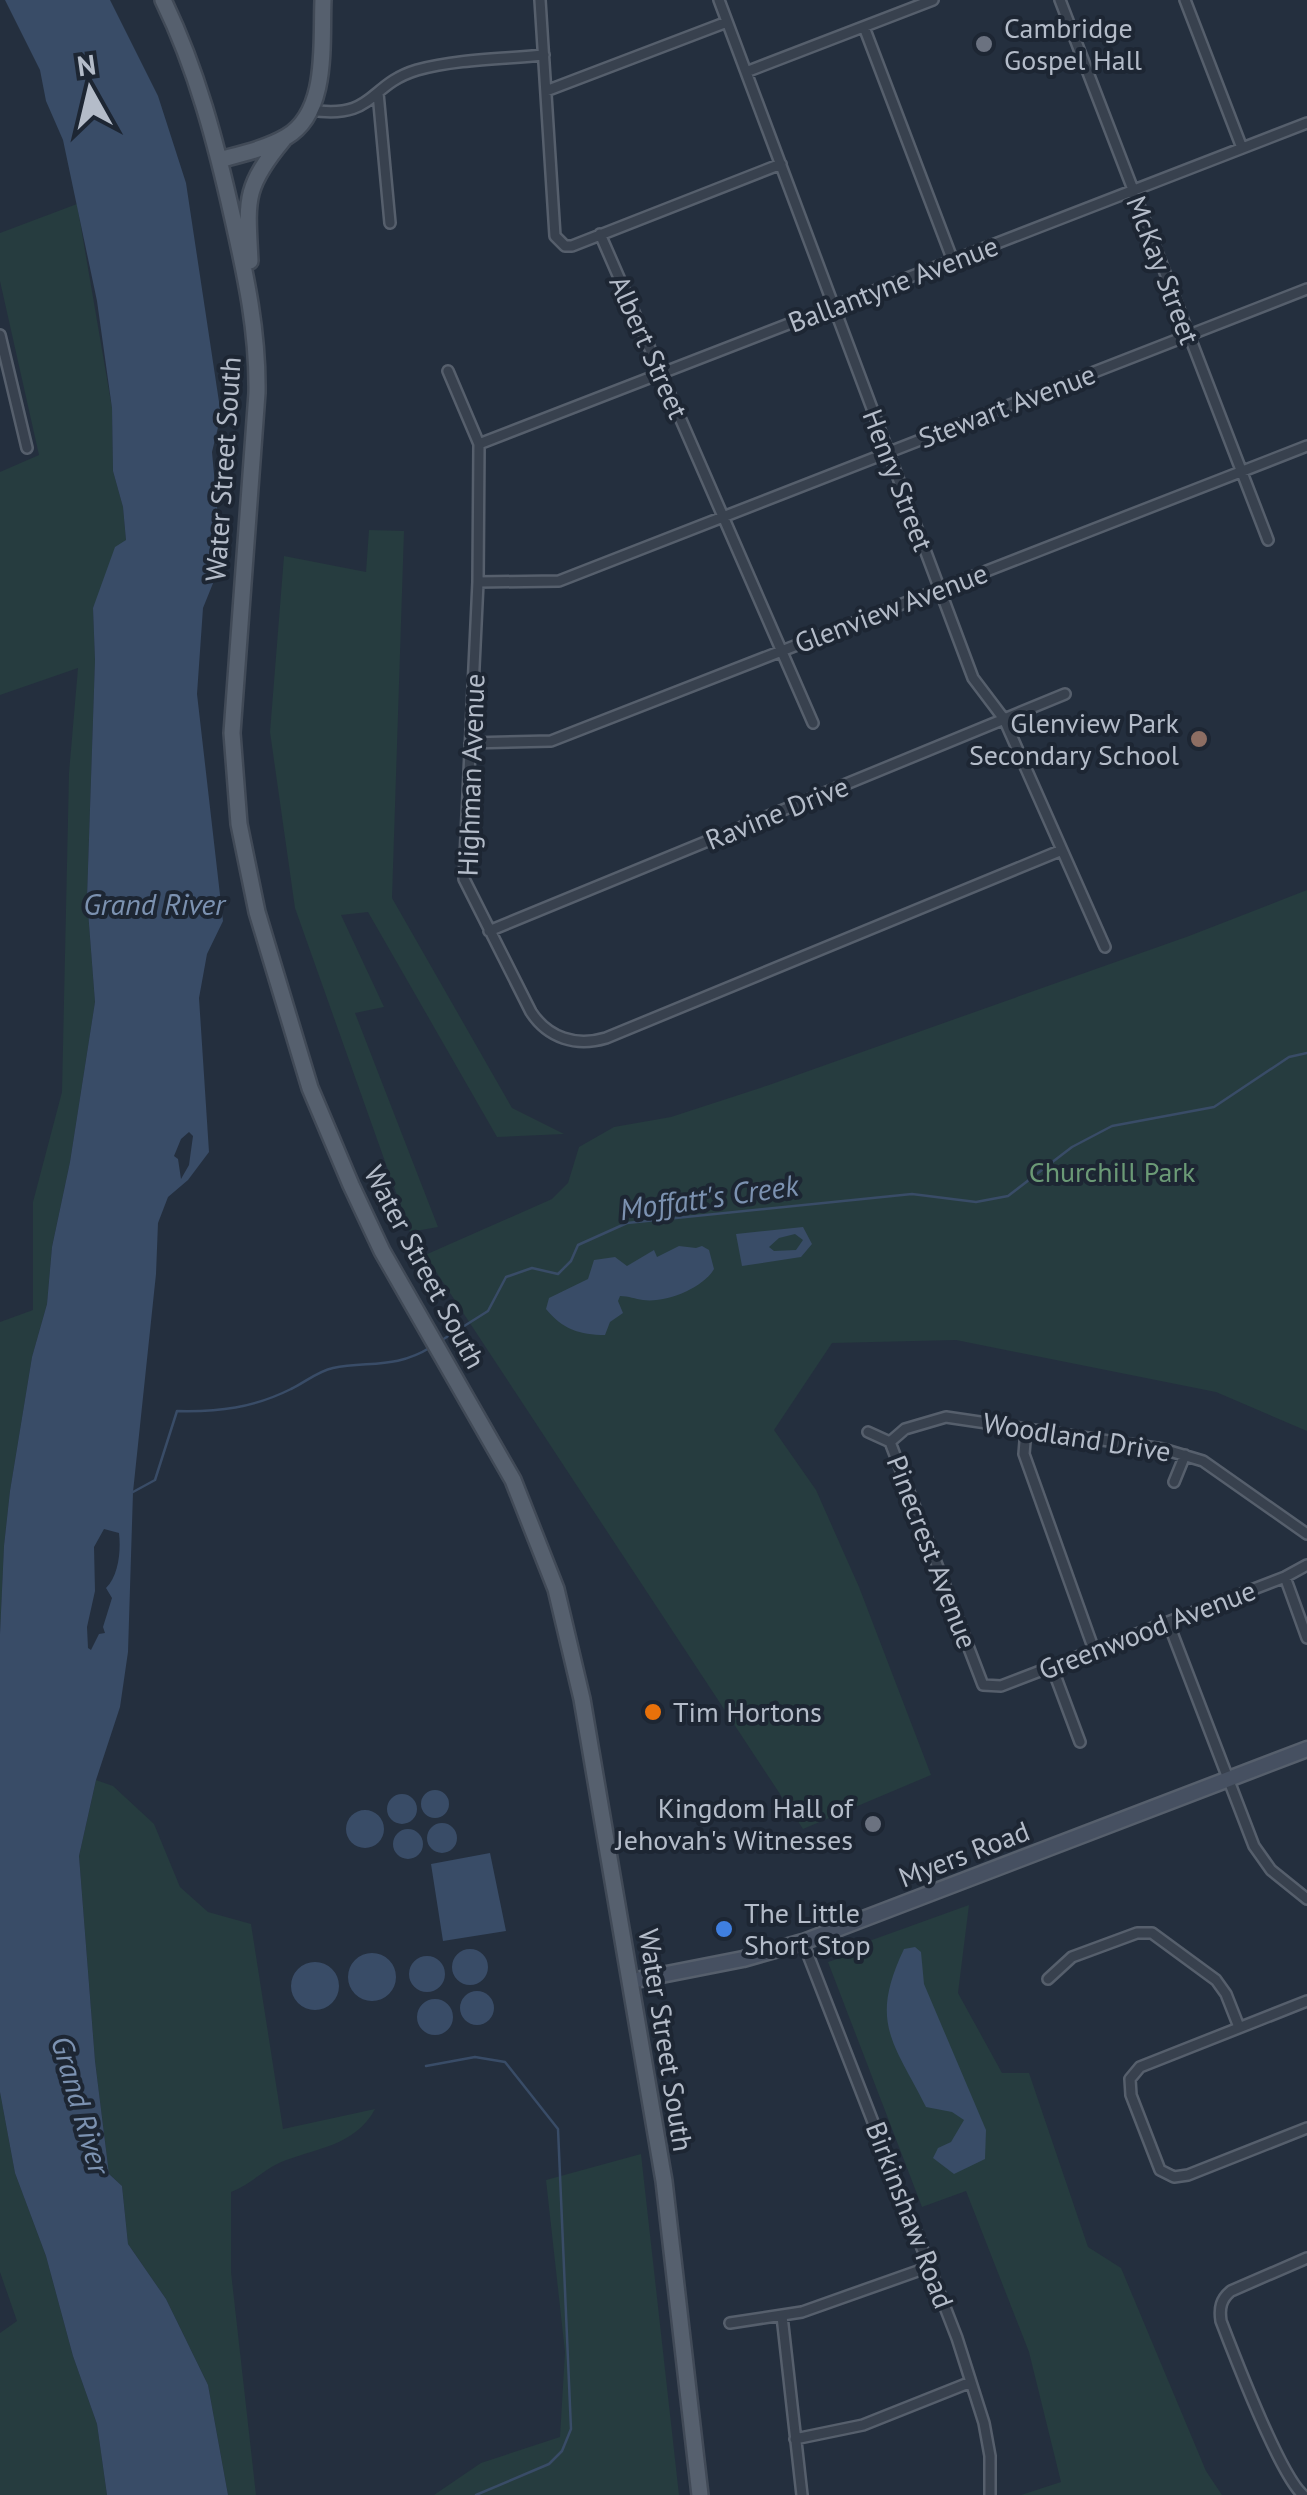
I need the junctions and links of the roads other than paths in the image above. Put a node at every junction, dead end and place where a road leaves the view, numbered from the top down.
1 (163, 0) edge
2 (323, 0) edge
3 (540, 0) edge
4 (719, 0) edge
5 (933, 0) edge
6 (1060, 0) edge
7 (1185, 0) edge
8 (727, 22) junction
9 (864, 27) junction
10 (544, 54) junction
11 (746, 72) junction
12 (546, 91) junction
13 (378, 93) junction
14 (310, 110) junction
15 (1307, 123) edge
16 (286, 137) junction
17 (1242, 148) junction
18 (219, 160) junction
19 (781, 164) junction
20 (1132, 191) junction
21 (390, 224) dead end
22 (600, 234) junction
23 (953, 261) junction
24 (1307, 289) edge
25 (252, 302) junction
26 (834, 307) junction
27 (0, 335) edge
28 (1188, 336) junction
29 (448, 371) dead end
30 (661, 374) junction
31 (479, 444) junction
32 (1307, 446) edge
33 (26, 448) dead end
34 (888, 453) junction
35 (1242, 472) junction
36 (723, 516) junction
37 (1268, 540) dead end
38 (478, 582) junction
39 (939, 590) junction
40 (782, 650) junction
41 (1064, 694) dead end
42 (1004, 719) junction
43 (814, 723) dead end
44 (470, 743) junction
45 (1062, 850) junction
46 (489, 931) junction
47 (1105, 947) dead end
48 (1026, 1429) junction
49 (868, 1432) dead end
50 (890, 1442) junction
51 (1185, 1455) junction
52 (1174, 1482) dead end
53 (1307, 1534) edge
54 (1307, 1565) edge
55 (1285, 1577) junction
56 (1168, 1622) junction
57 (1307, 1638) edge
58 (1094, 1650) junction
59 (1052, 1667) junction
60 (983, 1685) joint
61 (1080, 1742) dead end
62 (1307, 1750) edge
63 (1227, 1780) junction
64 (1307, 1900) edge
65 (802, 1942) junction
66 (1048, 1979) dead end
67 (631, 1982) junction
68 (1307, 2001) edge
69 (1239, 2027) junction
70 (1307, 2128) edge
71 (1307, 2258) edge
72 (929, 2267) junction
73 (782, 2316) junction
74 (730, 2323) dead end
75 (972, 2382) junction
76 (795, 2438) junction
77 (700, 2495) edge
78 (802, 2495) edge
79 (990, 2495) edge
80 (1303, 2495) edge

1 - 18 main road, Water Street South
2 - 14 main road
3 - 10 street
4 - 8 street, Henry Street
5 - 9 street
6 - 20 street, McKay Street
7 - 17 street
8 - 11 street, Henry Street
8 - 12 street
9 - 11 street
9 - 23 street
10 - 12 street
10 - 13 street
11 - 19 street, Henry Street
12 - 22 street
13 - 14 street
13 - 21 street
14 - 16 main road
15 - 17 street, Ballantyne Avenue
16 - 18 main road
16 - 25 main road
17 - 20 street, Ballantyne Avenue
18 - 25 main road, Water Street South
19 - 22 street
19 - 26 street, Henry Street
20 - 23 street, Ballantyne Avenue
20 - 28 street, McKay Street
22 - 30 street, Albert Street
23 - 26 street, Ballantyne Avenue
24 - 28 street, Stewart Avenue
25 - 67 main road, Water Street South
26 - 30 street, Ballantyne Avenue
26 - 34 street, Henry Street
27 - 33 street
28 - 34 street, Stewart Avenue
28 - 35 street, McKay Street
29 - 31 street, Highman Avenue
30 - 31 street, Ballantyne Avenue
30 - 36 street, Albert Street
31 - 38 street, Highman Avenue
32 - 35 street, Glenview Avenue
34 - 36 street, Stewart Avenue
34 - 39 street, Henry Street
35 - 37 street, McKay Street
35 - 39 street, Glenview Avenue
36 - 38 street, Stewart Avenue
36 - 40 street, Albert Street
38 - 44 street, Highman Avenue
39 - 40 street, Glenview Avenue
39 - 42 street, Henry Street
40 - 43 street, Albert Street
40 - 44 street, Glenview Avenue
41 - 42 street, Ravine Drive
42 - 45 street, Henry Street
42 - 46 street, Ravine Drive
44 - 46 street, Highman Avenue
45 - 46 street, Highman Avenue
45 - 47 street, Henry Street
48 - 50 street, Woodland Drive
48 - 51 street, Woodland Drive
48 - 58 street
49 - 50 street, Pinecrest Avenue
50 - 60 street, Pinecrest Avenue
51 - 52 street
51 - 53 street, Woodland Drive
54 - 55 street, Greenwood Avenue
55 - 56 street, Greenwood Avenue
55 - 57 street
56 - 58 street, Greenwood Avenue
56 - 63 street
58 - 59 street, Greenwood Avenue
59 - 60 street, Greenwood Avenue
59 - 61 street
62 - 63 main road, Myers Road
63 - 64 street
63 - 65 main road, Myers Road
65 - 67 main road, Myers Road
65 - 72 street, Birkinshaw Road
66 - 69 street
67 - 77 main road, Water Street South
68 - 69 street
69 - 70 street
71 - 80 street
72 - 73 street
72 - 75 street, Birkinshaw Road
73 - 74 street
73 - 76 street
75 - 76 street
75 - 79 street, Birkinshaw Road
76 - 78 street

